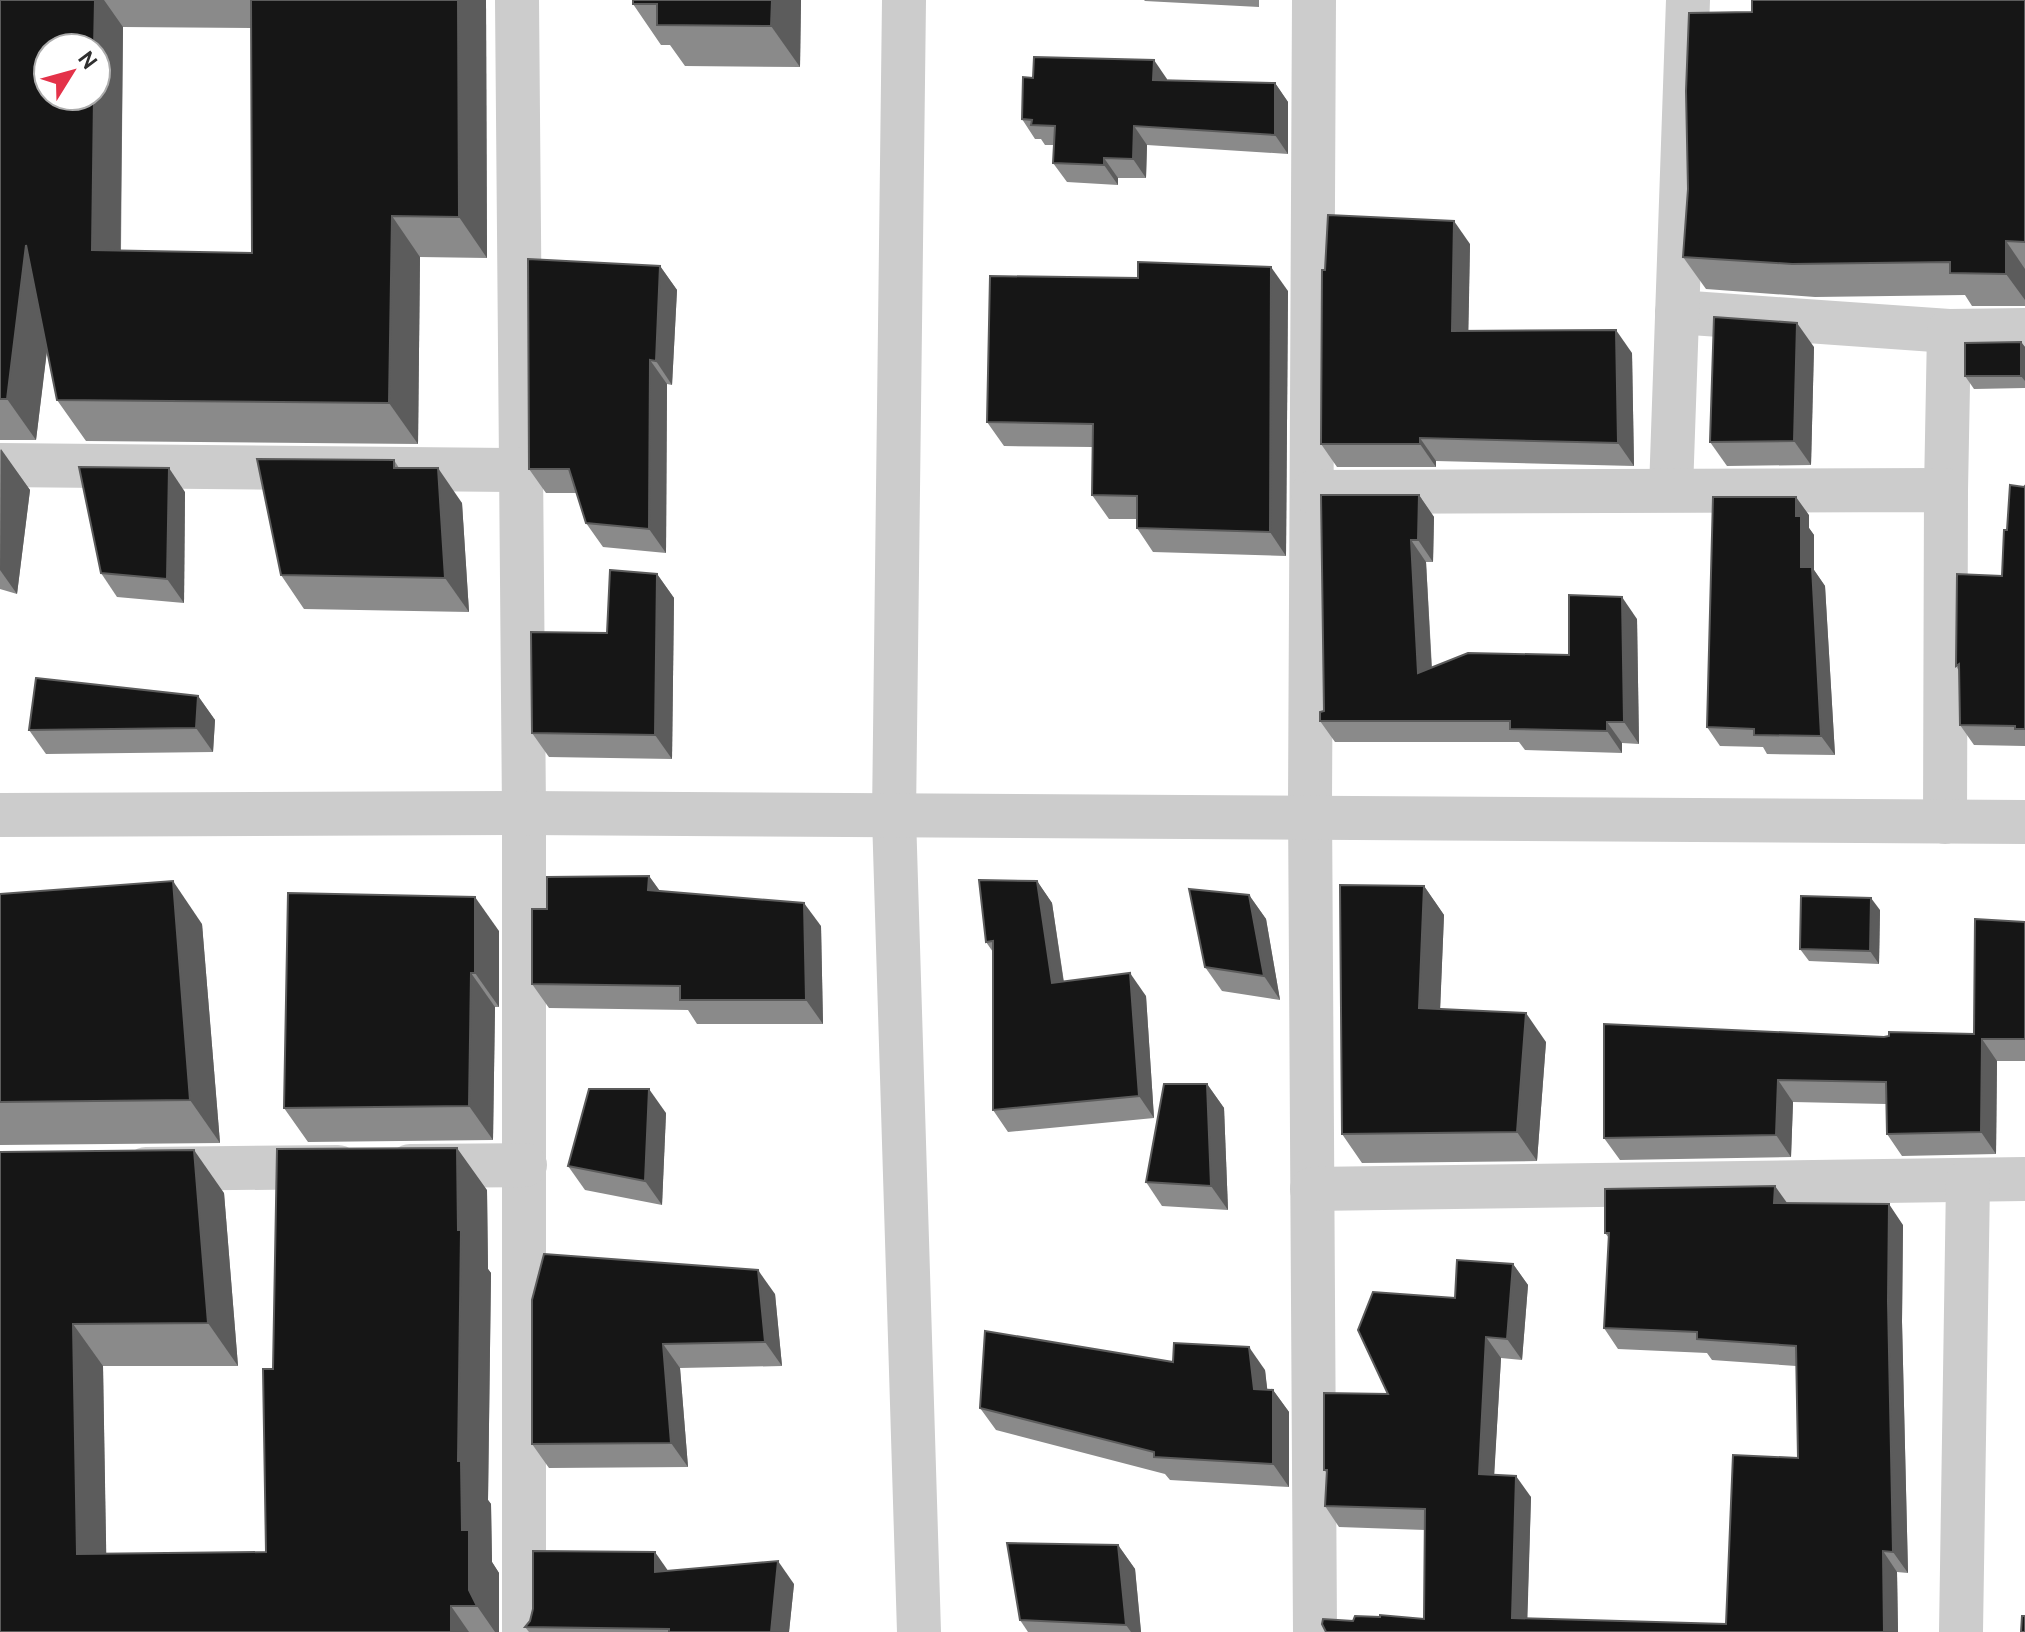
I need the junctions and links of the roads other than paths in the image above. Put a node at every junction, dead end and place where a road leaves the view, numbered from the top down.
1 (517, 0) edge
2 (904, 0) edge
3 (1314, 0) edge
4 (1688, 0) edge
5 (1677, 312) junction
6 (2025, 330) edge
7 (1949, 331) junction
8 (0, 465) edge
9 (521, 470) junction
10 (1671, 490) junction
11 (1946, 490) junction
12 (1313, 492) junction
13 (524, 813) junction
14 (0, 815) edge
15 (894, 816) junction
16 (1310, 818) junction
17 (1945, 822) junction
18 (2025, 822) edge
19 (525, 1165) junction
20 (111, 1169) edge
21 (2025, 1179) edge
22 (1968, 1181) junction
23 (1312, 1189) junction
24 (524, 1632) edge
25 (919, 1632) edge
26 (1315, 1632) edge
27 (1961, 1632) edge

1 - 9 street
2 - 15 street
3 - 12 street
4 - 5 street
5 - 7 street
5 - 10 street
6 - 7 street
7 - 11 street
8 - 9 street
9 - 13 street
10 - 11 street
10 - 12 street
11 - 17 street
12 - 16 street
13 - 14 street
13 - 15 street
13 - 19 street
15 - 16 street
15 - 25 street
16 - 17 street
16 - 23 street
17 - 18 street
19 - 20 street
19 - 24 street
21 - 22 street
22 - 23 street
22 - 27 street
23 - 26 street

